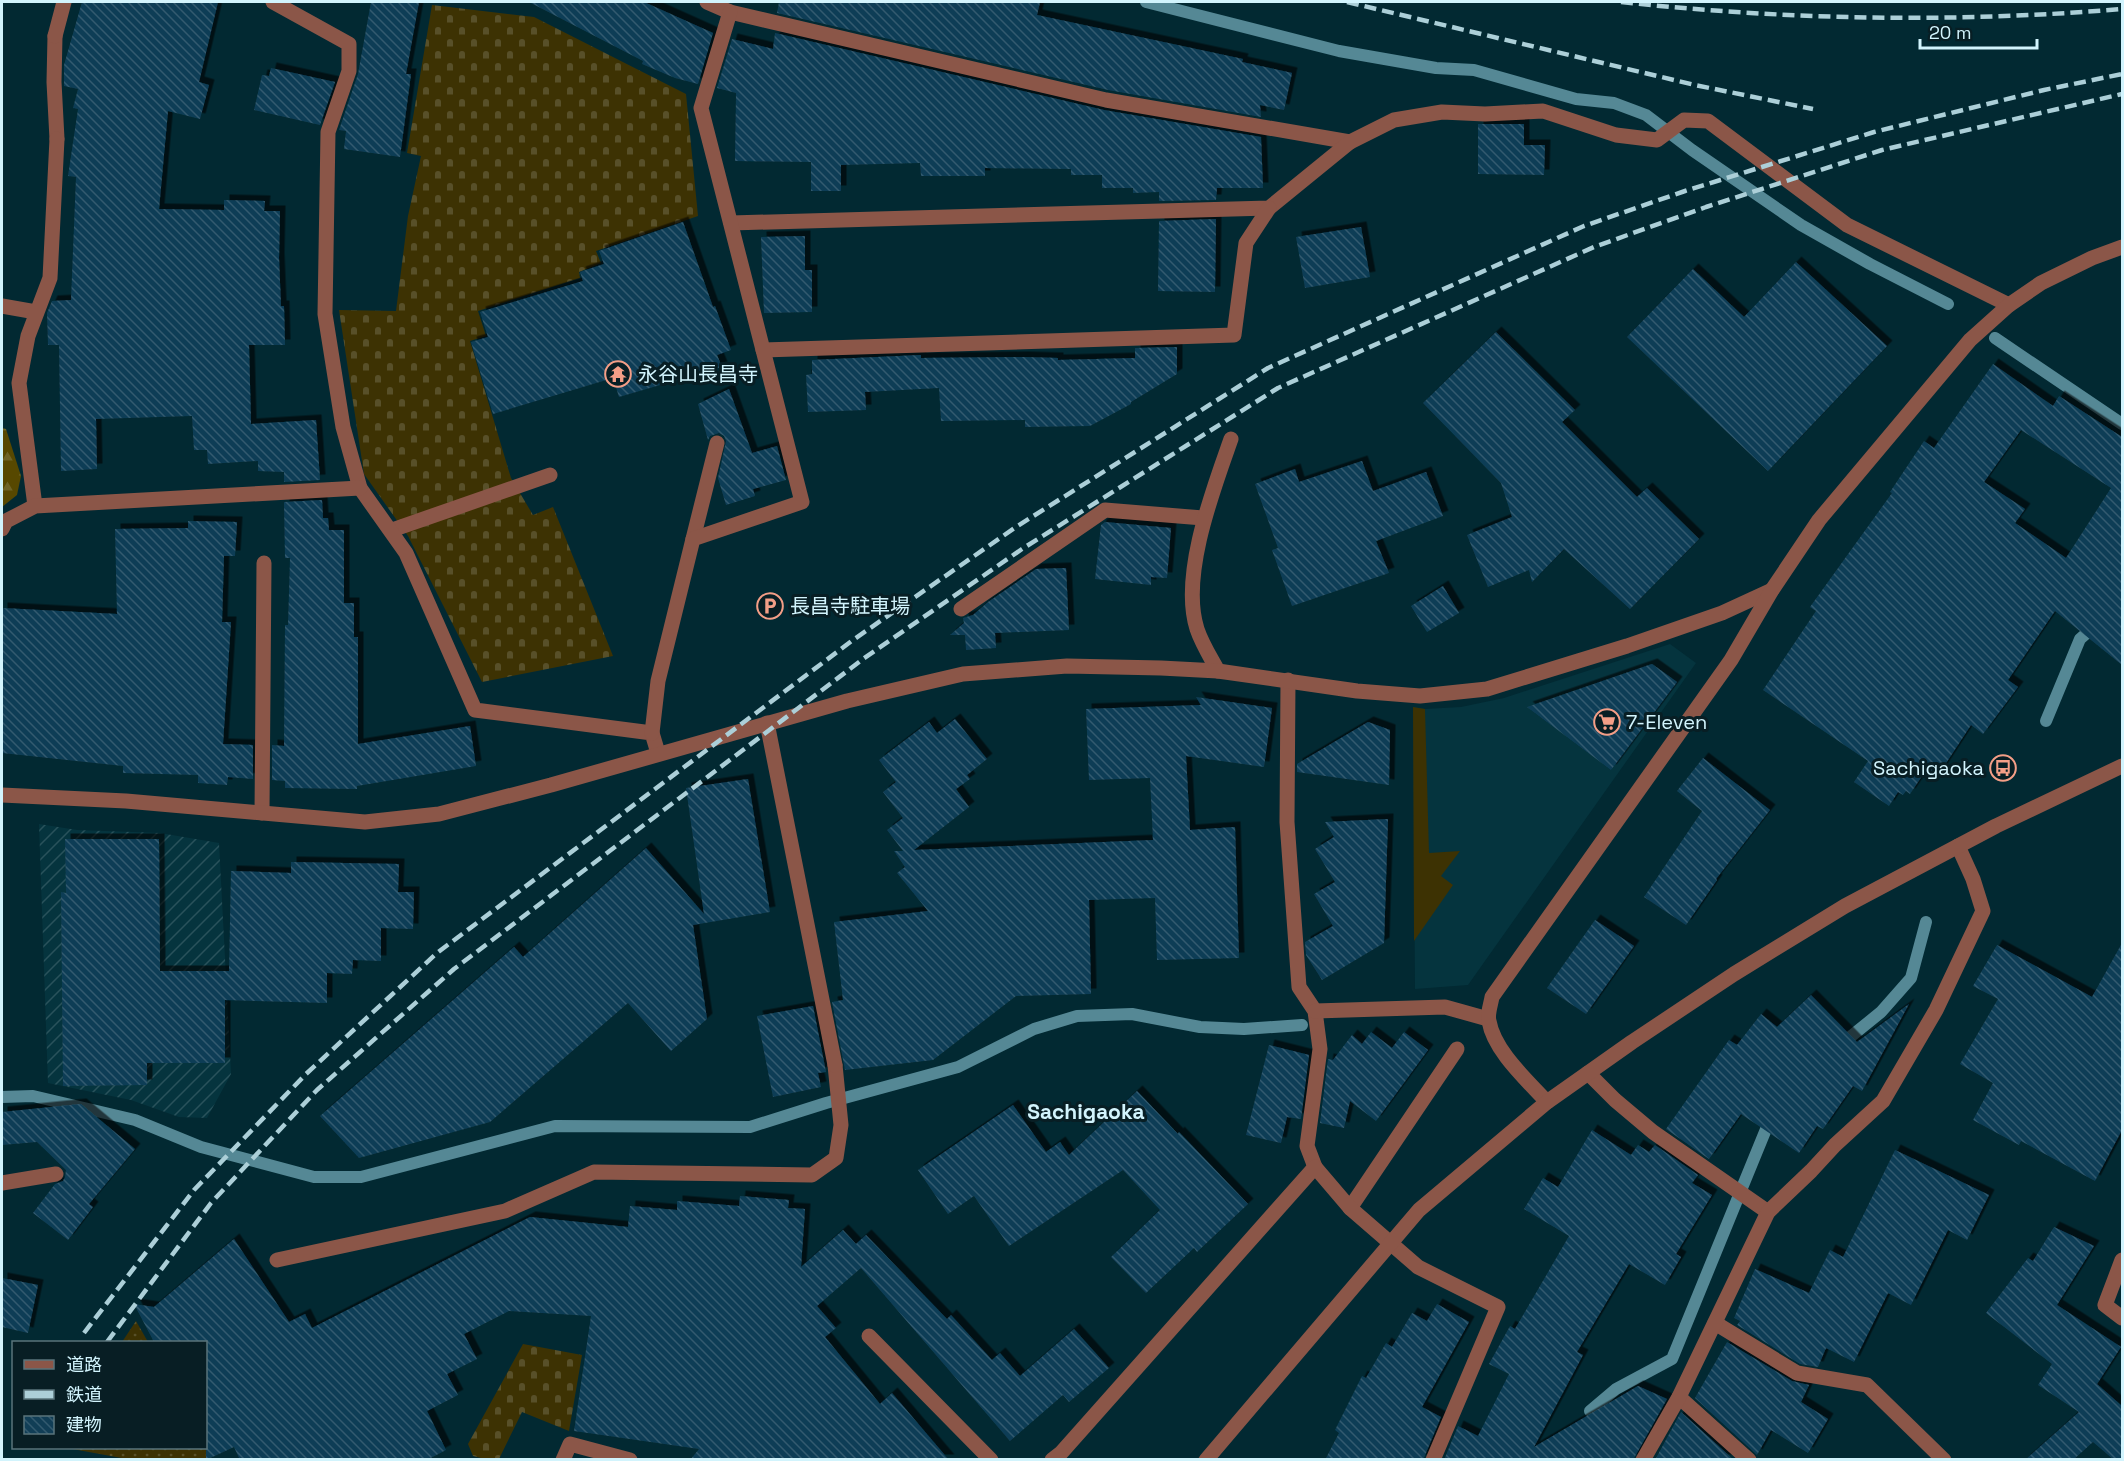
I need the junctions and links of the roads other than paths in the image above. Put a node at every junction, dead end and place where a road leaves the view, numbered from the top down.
1 (64, 2) edge
2 (273, 2) edge
3 (707, 2) edge
4 (730, 12) junction
5 (1350, 142) junction
6 (1269, 208) junction
7 (730, 223) junction
8 (2122, 247) edge
9 (2009, 305) junction
10 (2, 306) edge
11 (36, 312) junction
12 (763, 350) junction
13 (1231, 439) dead end
14 (717, 443) dead end
15 (550, 475) dead end
16 (360, 488) junction
17 (35, 506) junction
18 (1203, 518) junction
19 (2, 529) edge
20 (392, 530) junction
21 (693, 539) junction
22 (264, 563) dead end
23 (1772, 590) junction
24 (961, 609) dead end
25 (1218, 671) junction
26 (1288, 680) junction
27 (767, 723) junction
28 (652, 733) junction
29 (658, 753) junction
30 (2122, 766) edge
31 (2, 795) edge
32 (262, 813) junction
33 (1958, 846) junction
34 (1315, 1011) junction
35 (1488, 1019) junction
36 (1457, 1049) dead end
37 (1588, 1073) junction
38 (1547, 1102) junction
39 (1315, 1167) junction
40 (56, 1174) dead end
41 (2, 1183) edge
42 (1350, 1208) junction
43 (1768, 1212) junction
44 (1390, 1243) junction
45 (277, 1260) dead end
46 (2122, 1260) edge
47 (2122, 1318) edge
48 (1715, 1323) junction
49 (869, 1336) dead end
50 (1679, 1397) junction
51 (563, 1460) edge
52 (630, 1460) edge
53 (991, 1460) edge
54 (1052, 1460) edge
55 (1206, 1460) edge
56 (1433, 1460) edge
57 (1643, 1460) edge
58 (1749, 1460) edge
59 (1944, 1460) edge

1 - 11 street
2 - 16 street
3 - 4 street
4 - 5 street
4 - 7 street
5 - 6 street
5 - 9 street
6 - 7 street
6 - 12 street
7 - 12 street
8 - 9 street
9 - 23 street
10 - 11 street
11 - 17 street
12 - 21 street
13 - 18 street
14 - 21 street
15 - 20 street
16 - 17 street
16 - 20 street
17 - 19 street
18 - 24 street
18 - 25 street
20 - 28 street
21 - 28 street
22 - 32 street
23 - 26 street
23 - 35 street
25 - 26 street
25 - 27 street
26 - 34 street
27 - 29 street
27 - 45 street
28 - 29 street
29 - 32 street
30 - 33 street
31 - 32 street
33 - 37 street
33 - 43 street
34 - 35 street
34 - 39 street
35 - 38 street
36 - 42 street
37 - 38 street
37 - 43 street
38 - 44 street
39 - 42 street
39 - 54 street
40 - 41 street
42 - 44 street
43 - 48 street
44 - 55 street
44 - 56 street
46 - 47 street
48 - 50 street
48 - 59 street
49 - 53 street
50 - 57 street
50 - 58 street
51 - 52 street

